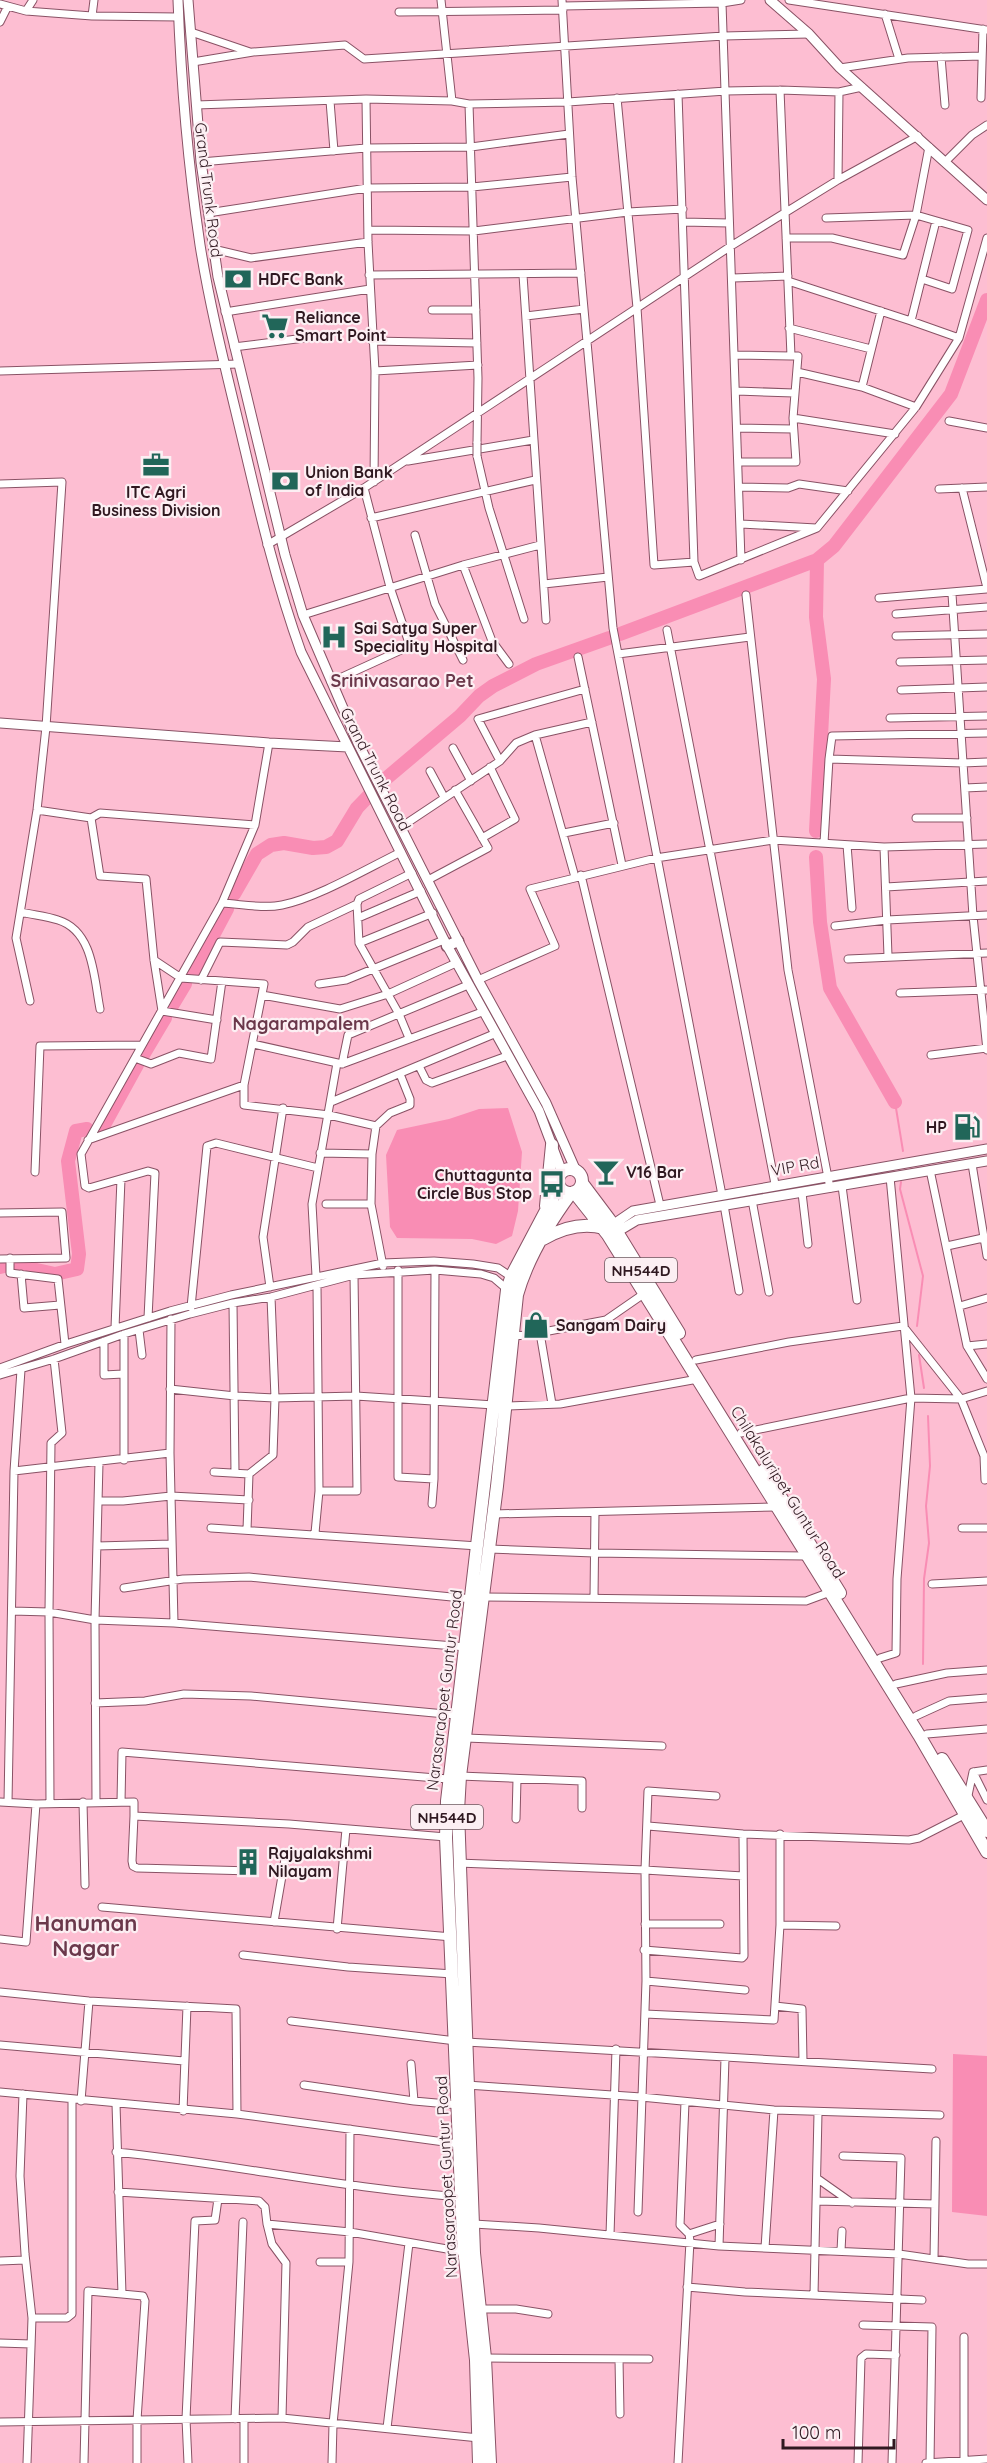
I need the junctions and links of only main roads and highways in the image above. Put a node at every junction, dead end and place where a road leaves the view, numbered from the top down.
1 (178, 0) edge
2 (188, 0) edge
3 (770, 0) edge
4 (987, 200) edge
5 (0, 723) edge
6 (348, 747) junction
7 (458, 941) junction
8 (446, 943) junction
9 (552, 1145) junction
10 (987, 1149) edge
11 (987, 1161) edge
12 (896, 1165) junction
13 (576, 1171) junction
14 (562, 1172) junction
15 (894, 1176) junction
16 (559, 1186) junction
17 (575, 1190) junction
18 (544, 1216) junction
19 (610, 1230) junction
20 (543, 1239) junction
21 (516, 1280) junction
22 (648, 1291) junction
23 (512, 1292) junction
24 (499, 1406) junction
25 (484, 1547) junction
26 (834, 1591) junction
27 (478, 1598) junction
28 (454, 1778) junction
29 (987, 1831) edge
30 (987, 1852) edge
31 (453, 1863) junction
32 (461, 2041) junction
33 (466, 2144) junction
34 (479, 2463) edge
35 (490, 2463) edge

1 - 6 main road, Grand Trunk Road
2 - 7 main road, Grand Trunk Road
3 - 4 main road
5 - 6 main road
6 - 8 main road, Grand Trunk Road
7 - 8 main road
7 - 13 main road, Grand Trunk Road
8 - 9 main road, Grand Trunk Road
9 - 14 main road, Grand Trunk Road
9 - 18 highway, NH544D
10 - 12 main road, VIP Rd
11 - 15 main road, VIP Rd
12 - 15 main road
12 - 19 main road, VIP Rd
13 - 14 highway
13 - 17 highway, NH544D
14 - 16 highway, NH544D
15 - 19 main road, VIP Rd
16 - 17 highway, NH544D
16 - 18 highway, Narasaraopet Guntur Road / NH544D
17 - 19 highway, Chilakaluripet Guntur Road / NH544D
17 - 20 highway, Narasaraopet Guntur Road / NH544D
18 - 21 highway, Narasaraopet Guntur Road / NH544D
19 - 20 highway
19 - 22 highway, Chilakaluripet Guntur Road / NH544D
20 - 21 highway, Narasaraopet Guntur Road / NH544D
21 - 23 highway, Narasaraopet Guntur Road / NH544D
22 - 26 highway, Chilakaluripet Guntur Road / NH544D
22 - 26 highway, Chilakaluripet Guntur Road / NH544D
23 - 24 highway, Narasaraopet Guntur Road / NH544D
23 - 24 highway, Narasaraopet Guntur Road / NH544D
24 - 25 highway, Narasaraopet Guntur Road / NH544D
24 - 25 highway, Narasaraopet Guntur Road / NH544D
25 - 27 highway, Narasaraopet Guntur Road / NH544D
26 - 29 highway, Chilakaluripet Guntur Road / NH544D
26 - 30 highway, Chilakaluripet Guntur Road / NH544D
27 - 28 highway, Narasaraopet Guntur Road / NH544D
27 - 28 highway, Narasaraopet Guntur Road / NH544D
28 - 31 highway, Narasaraopet Guntur Road / NH544D
28 - 31 highway, Narasaraopet Guntur Road / NH544D
31 - 32 highway, Narasaraopet Guntur Road / NH544D
31 - 32 highway, Narasaraopet Guntur Road / NH544D
32 - 33 highway, Narasaraopet Guntur Road / NH544D
32 - 33 highway, Narasaraopet Guntur Road / NH544D
33 - 34 highway, Narasaraopet Guntur Road / NH544D
33 - 35 highway, Narasaraopet Guntur Road / NH544D

